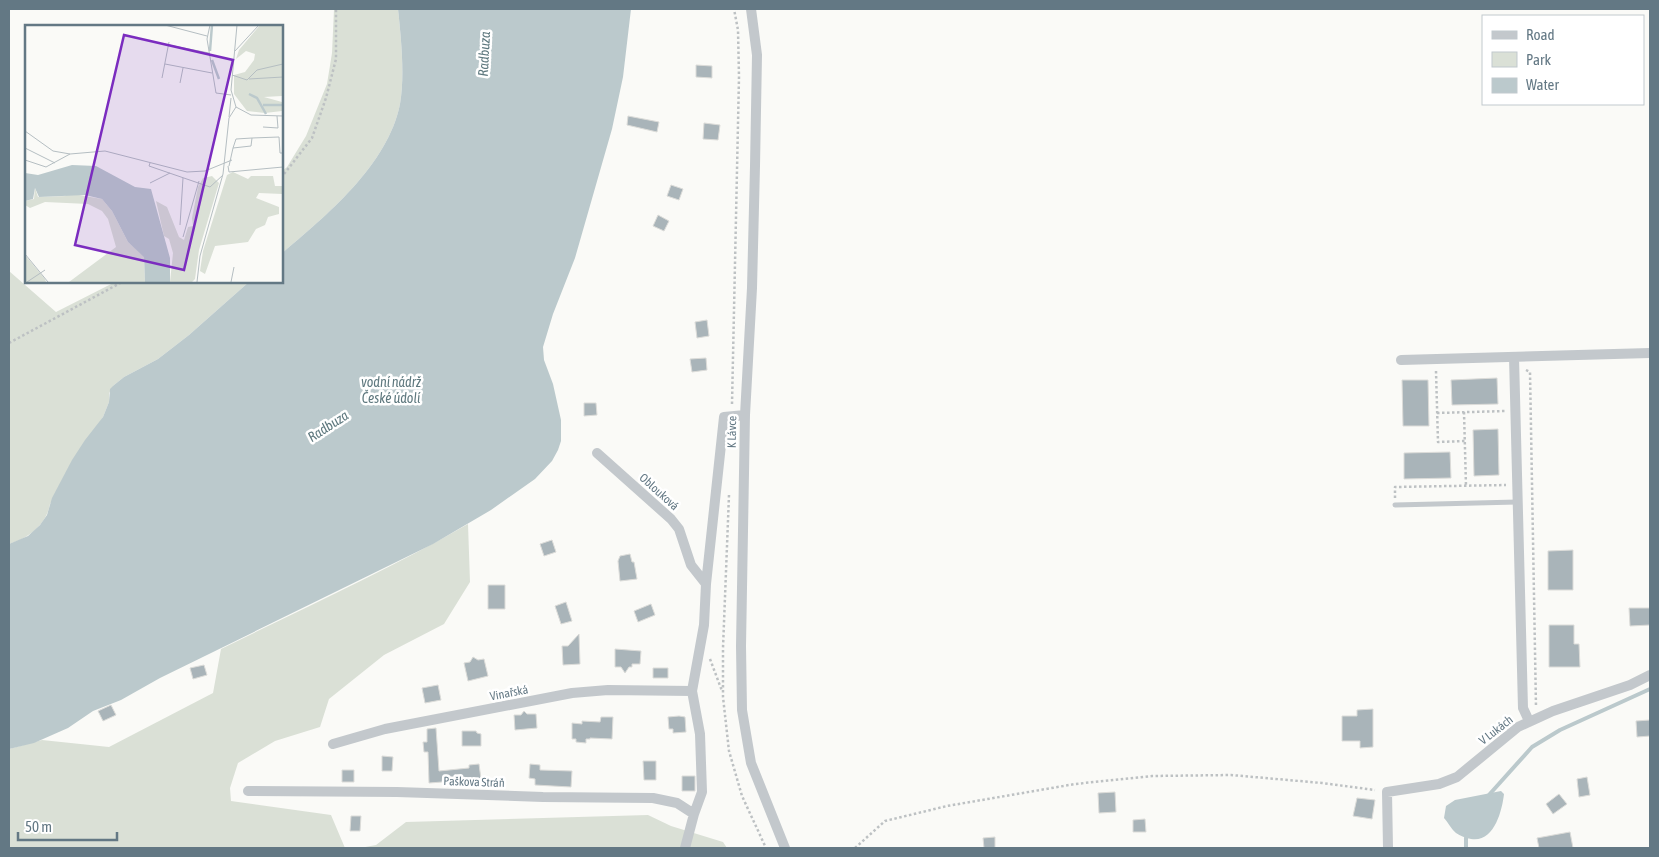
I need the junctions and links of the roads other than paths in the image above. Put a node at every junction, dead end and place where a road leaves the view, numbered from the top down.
1 (751, 9) edge
2 (1650, 353) edge
3 (1514, 357) junction
4 (1401, 360) dead end
5 (745, 416) junction
6 (597, 453) dead end
7 (1518, 502) junction
8 (1395, 505) road end
9 (706, 584) junction
10 (1650, 675) edge
11 (692, 691) junction
12 (1529, 721) junction
13 (333, 744) dead end
14 (248, 791) dead end
15 (694, 814) junction
16 (686, 848) edge
17 (785, 848) edge
18 (1388, 848) edge

1 - 5 street, K Lávce
2 - 3 street
3 - 4 street
3 - 7 street
5 - 9 street
5 - 17 street, K Lávce
6 - 9 street, Oblouková
7 - 8 lane
7 - 12 street
9 - 11 street
10 - 12 street, V Lukách
11 - 13 street, Vinařská
11 - 15 street
12 - 18 street, V Lukách
14 - 15 street, Paškova Stráň
15 - 16 street

